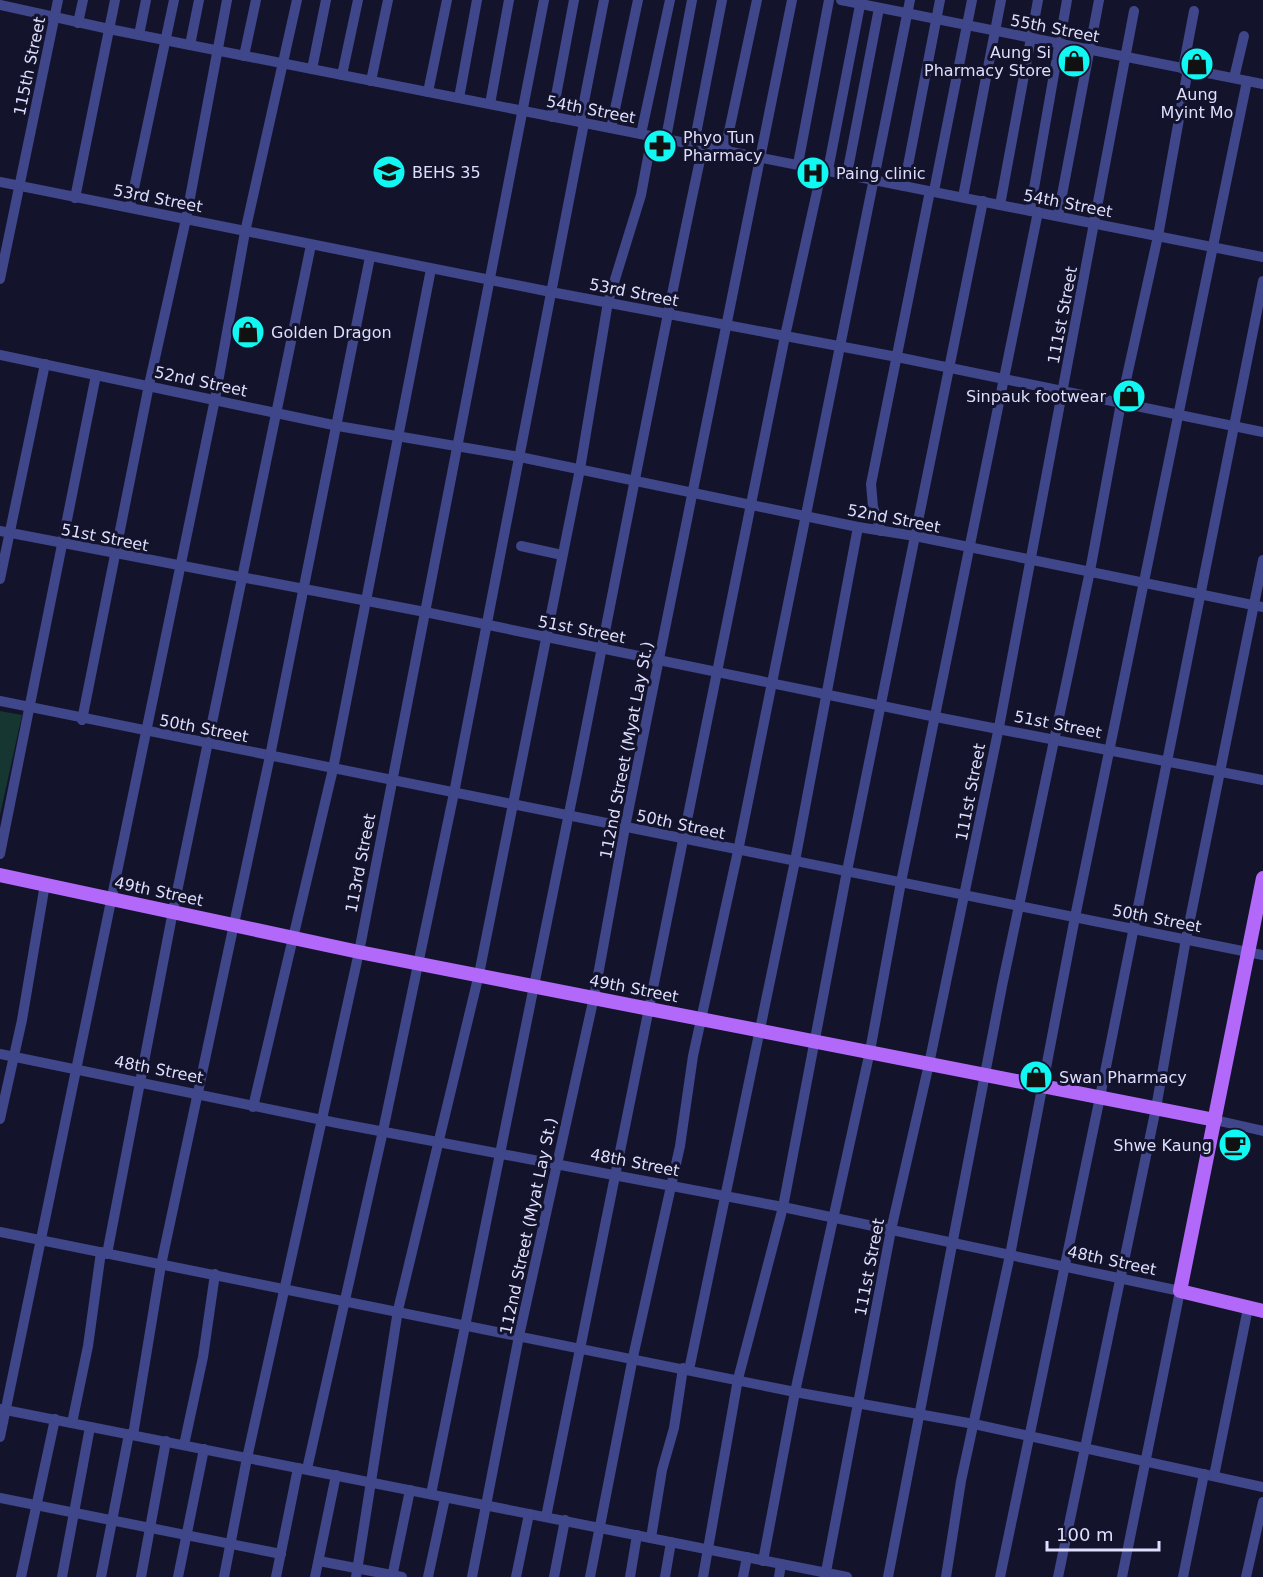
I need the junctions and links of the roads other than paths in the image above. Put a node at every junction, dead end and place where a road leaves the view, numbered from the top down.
1 (58, 0) edge
2 (83, 0) edge
3 (115, 0) edge
4 (147, 0) edge
5 (174, 0) edge
6 (199, 0) edge
7 (227, 0) edge
8 (256, 0) edge
9 (297, 0) edge
10 (326, 0) edge
11 (358, 0) edge
12 (388, 0) edge
13 (447, 0) edge
14 (477, 0) edge
15 (510, 0) edge
16 (544, 0) edge
17 (574, 0) edge
18 (604, 0) edge
19 (638, 0) edge
20 (670, 0) edge
21 (692, 0) edge
22 (722, 0) edge
23 (757, 0) edge
24 (792, 0) edge
25 (829, 0) edge
26 (841, 0) edge
27 (910, 0) edge
28 (940, 0) edge
29 (972, 0) edge
30 (1001, 0) edge
31 (1038, 0) edge
32 (1067, 0) edge
33 (1099, 0) edge
34 (861, 2) edge
35 (0, 5) edge
36 (19, 5) edge
37 (879, 8) junction
38 (1134, 11) dead end
39 (1194, 11) dead end
40 (908, 14) junction
41 (54, 18) junction
42 (936, 19) junction
43 (78, 23) junction
44 (968, 25) junction
45 (109, 29) junction
46 (996, 31) junction
47 (139, 35) junction
48 (1244, 36) dead end
49 (1031, 38) junction
50 (166, 41) junction
51 (190, 45) junction
52 (1060, 45) junction
53 (1091, 50) junction
54 (217, 51) junction
55 (244, 56) junction
56 (1125, 57) junction
57 (284, 64) junction
58 (312, 69) junction
59 (1185, 69) junction
60 (342, 75) junction
61 (1234, 78) junction
62 (372, 81) junction
63 (1247, 81) junction
64 (1263, 84) edge
65 (428, 92) junction
66 (459, 98) junction
67 (490, 104) junction
68 (523, 111) junction
69 (552, 117) junction
70 (584, 123) junction
71 (611, 128) junction
72 (641, 134) junction
73 (652, 136) junction
74 (666, 138) junction
75 (699, 145) junction
76 (725, 150) junction
77 (761, 157) junction
78 (798, 164) junction
79 (825, 170) junction
80 (847, 174) junction
81 (874, 179) junction
82 (0, 182) edge
83 (904, 186) junction
84 (20, 187) junction
85 (932, 191) junction
86 (963, 197) junction
87 (75, 198) junction
88 (983, 201) junction
89 (1000, 205) junction
90 (130, 207) junction
91 (1034, 212) junction
92 (1058, 216) junction
93 (186, 219) junction
94 (1096, 224) junction
95 (245, 232) junction
96 (1158, 236) junction
97 (311, 245) junction
98 (1211, 246) junction
99 (370, 257) junction
100 (1263, 257) edge
101 (431, 269) junction
102 (0, 279) edge
103 (489, 280) junction
104 (1263, 280) edge
105 (551, 292) junction
106 (608, 302) junction
107 (667, 314) junction
108 (727, 325) junction
109 (785, 336) junction
110 (841, 346) junction
111 (0, 355) edge
112 (897, 357) junction
113 (45, 364) junction
114 (950, 369) junction
115 (96, 375) junction
116 (1003, 379) junction
117 (149, 385) junction
118 (1062, 392) junction
119 (214, 399) junction
120 (1120, 403) junction
121 (276, 411) junction
122 (1177, 415) junction
123 (1234, 425) junction
124 (339, 426) junction
125 (1263, 432) edge
126 (396, 436) junction
127 (457, 446) junction
128 (520, 457) junction
129 (580, 469) junction
130 (634, 479) junction
131 (694, 491) junction
132 (751, 503) junction
133 (806, 516) junction
134 (858, 527) junction
135 (881, 531) junction
136 (5, 532) edge
137 (915, 536) junction
138 (63, 544) junction
139 (520, 546) dead end
140 (970, 548) junction
141 (116, 554) junction
142 (562, 555) junction
143 (1029, 560) junction
144 (1263, 560) edge
145 (180, 567) junction
146 (1090, 571) junction
147 (244, 578) junction
148 (0, 579) edge
149 (1145, 582) junction
150 (304, 589) junction
151 (1200, 593) junction
152 (366, 601) junction
153 (1259, 606) edge
154 (424, 612) junction
155 (485, 624) junction
156 (545, 637) junction
157 (602, 648) junction
158 (659, 660) junction
159 (716, 671) junction
160 (770, 682) junction
161 (827, 693) junction
162 (0, 701) edge
163 (881, 704) junction
164 (29, 708) junction
165 (936, 717) junction
166 (82, 720) junction
167 (999, 727) junction
168 (146, 732) junction
169 (1055, 738) junction
170 (209, 745) junction
171 (1110, 749) junction
172 (270, 756) junction
173 (1165, 760) junction
174 (333, 769) junction
175 (1219, 771) junction
176 (391, 780) junction
177 (1263, 780) edge
178 (454, 793) junction
179 (512, 805) junction
180 (568, 816) junction
181 (625, 827) junction
182 (682, 839) junction
183 (738, 851) junction
184 (0, 854) edge
185 (795, 861) junction
186 (847, 871) junction
187 (0, 875) edge
188 (1263, 878) edge
189 (901, 882) junction
190 (45, 884) junction
191 (965, 896) junction
192 (112, 898) junction
193 (1021, 907) junction
194 (173, 910) junction
195 (1075, 917) junction
196 (232, 923) junction
197 (1131, 928) junction
198 (293, 936) junction
199 (1186, 939) junction
200 (359, 952) junction
201 (1256, 954) edge
202 (418, 962) junction
203 (479, 974) junction
204 (534, 985) junction
205 (594, 997) junction
206 (650, 1007) junction
207 (704, 1018) junction
208 (758, 1029) junction
209 (814, 1041) junction
210 (870, 1051) junction
211 (0, 1054) edge
212 (14, 1057) junction
213 (929, 1064) junction
214 (76, 1070) junction
215 (986, 1074) junction
216 (141, 1082) junction
217 (1042, 1085) junction
218 (196, 1094) junction
219 (1100, 1097) junction
220 (253, 1107) junction
221 (1156, 1108) junction
222 (0, 1119) edge
223 (1215, 1119) junction
224 (320, 1120) junction
225 (383, 1131) junction
226 (1263, 1131) edge
227 (441, 1142) junction
228 (498, 1155) junction
229 (556, 1164) junction
230 (616, 1175) junction
231 (669, 1185) junction
232 (724, 1196) junction
233 (783, 1207) junction
234 (835, 1218) junction
235 (891, 1230) junction
236 (0, 1232) edge
237 (40, 1239) junction
238 (952, 1242) junction
239 (104, 1253) junction
240 (1011, 1255) junction
241 (161, 1265) junction
242 (1065, 1267) junction
243 (215, 1274) junction
244 (1119, 1278) junction
245 (284, 1288) junction
246 (1180, 1291) junction
247 (346, 1300) junction
248 (1248, 1308) junction
249 (398, 1310) junction
250 (1263, 1311) edge
251 (462, 1325) junction
252 (519, 1336) junction
253 (579, 1347) junction
254 (633, 1358) junction
255 (686, 1369) junction
256 (738, 1379) junction
257 (795, 1392) junction
258 (857, 1404) junction
259 (3, 1409) edge
260 (919, 1416) junction
261 (55, 1419) junction
262 (72, 1423) junction
263 (974, 1424) junction
264 (90, 1426) junction
265 (131, 1435) junction
266 (0, 1437) edge
267 (1028, 1437) junction
268 (166, 1442) junction
269 (184, 1445) junction
270 (204, 1449) junction
271 (1084, 1449) junction
272 (247, 1458) junction
273 (1146, 1461) junction
274 (303, 1468) junction
275 (336, 1475) junction
276 (1209, 1475) junction
277 (372, 1483) junction
278 (1263, 1487) edge
279 (410, 1490) junction
280 (430, 1494) junction
281 (0, 1498) edge
282 (445, 1498) junction
283 (1263, 1502) edge
284 (484, 1505) junction
285 (36, 1506) junction
286 (74, 1513) junction
287 (529, 1514) junction
288 (546, 1517) junction
289 (565, 1520) junction
290 (112, 1521) junction
291 (150, 1528) junction
292 (599, 1528) junction
293 (637, 1535) junction
294 (186, 1536) junction
295 (651, 1538) junction
296 (671, 1542) junction
297 (231, 1544) junction
298 (708, 1550) junction
299 (281, 1554) junction
300 (747, 1557) junction
301 (319, 1561) junction
302 (763, 1561) junction
303 (782, 1564) junction
304 (357, 1573) edge
305 (826, 1575) edge
306 (395, 1576) edge
307 (21, 1577) edge
308 (62, 1577) edge
309 (101, 1577) edge
310 (141, 1577) edge
311 (178, 1577) edge
312 (224, 1577) edge
313 (276, 1577) edge
314 (315, 1577) edge
315 (428, 1577) edge
316 (471, 1577) edge
317 (516, 1577) edge
318 (554, 1577) edge
319 (590, 1577) edge
320 (630, 1577) edge
321 (665, 1577) edge
322 (703, 1577) edge
323 (743, 1577) edge
324 (779, 1577) edge
325 (847, 1577) edge
326 (888, 1577) edge
327 (946, 1577) edge
328 (1000, 1577) edge
329 (1058, 1577) edge
330 (1122, 1577) edge
331 (1183, 1577) edge
332 (1246, 1577) edge

1 - 41 street, 115th Street
2 - 43 street
3 - 45 street
4 - 47 street
5 - 50 street
6 - 51 street
7 - 54 street
8 - 55 street
9 - 57 street
10 - 58 street
11 - 60 street
12 - 62 street
13 - 65 street
14 - 66 street
15 - 67 street
16 - 68 street, 113rd Street
17 - 69 street
18 - 70 street
19 - 71 street
20 - 72 street
21 - 74 street
22 - 75 street
23 - 76 street
24 - 77 street, 112nd Street (Myat Lay St.)
25 - 78 street
26 - 34 street, 55th Street
27 - 40 street
28 - 42 street
29 - 44 street
30 - 46 street
31 - 49 street
32 - 52 street
33 - 53 street
34 - 37 street, 55th Street
34 - 79 street
35 - 36 street, 54th Street
36 - 41 street, 54th Street
37 - 40 street, 55th Street
37 - 80 street
38 - 56 street, 111st Street
39 - 59 street
40 - 42 street, 55th Street
40 - 81 street
41 - 43 street, 54th Street
41 - 84 street, 115th Street
42 - 44 street, 55th Street
42 - 83 street
43 - 45 street, 54th Street
44 - 46 street, 55th Street
44 - 85 street
45 - 47 street, 54th Street
45 - 87 street
46 - 49 street, 55th Street
46 - 86 street
47 - 50 street, 54th Street
48 - 61 street
49 - 52 street, 55th Street
49 - 89 street
50 - 51 street, 54th Street
50 - 90 street
51 - 54 street, 54th Street
52 - 53 street, 55th Street
52 - 91 street
53 - 56 street, 55th Street
53 - 92 street
54 - 55 street, 54th Street
54 - 93 street
55 - 57 street, 54th Street
56 - 59 street, 55th Street
56 - 94 street, 111st Street
57 - 58 street, 54th Street
57 - 95 street
58 - 60 street, 54th Street
59 - 61 street, 55th Street
59 - 96 street
60 - 62 street, 54th Street
61 - 63 street, 55th Street
62 - 65 street, 54th Street
63 - 64 street, 55th Street
63 - 98 street
65 - 66 street, 54th Street
66 - 67 street, 54th Street
67 - 68 street, 54th Street
68 - 69 street, 54th Street
68 - 103 street, 113rd Street
69 - 70 street, 54th Street
70 - 71 street, 54th Street
70 - 105 street
71 - 72 street, 54th Street
72 - 73 street, 54th Street
73 - 74 street, 54th Street
73 - 106 street
74 - 75 street, 54th Street
75 - 76 street, 54th Street
75 - 107 street
76 - 77 street, 54th Street
77 - 78 street, 54th Street
77 - 108 street, 112nd Street (Myat Lay St.)
78 - 79 street, 54th Street
79 - 80 street, 54th Street
79 - 109 street
80 - 81 street, 54th Street
81 - 83 street, 54th Street
81 - 110 street
82 - 84 street, 53rd Street
83 - 85 street, 54th Street
84 - 87 street, 53rd Street
84 - 102 street, 115th Street
85 - 86 street, 54th Street
85 - 112 street
86 - 88 street, 54th Street
87 - 90 street, 53rd Street
88 - 89 street, 54th Street
88 - 114 street
89 - 91 street, 54th Street
90 - 93 street, 53rd Street
91 - 92 street, 54th Street
91 - 116 street
92 - 94 street, 54th Street
93 - 95 street, 53rd Street
93 - 117 street
94 - 96 street, 54th Street
94 - 118 street, 111st Street
95 - 97 street, 53rd Street
95 - 119 street
96 - 98 street, 54th Street
96 - 120 street
97 - 99 street, 53rd Street
97 - 121 street
98 - 100 street, 54th Street
98 - 122 street
99 - 101 street, 53rd Street
99 - 124 street
101 - 103 street, 53rd Street
101 - 126 street
103 - 105 street, 53rd Street
103 - 127 street, 113rd Street
104 - 123 street
105 - 106 street, 53rd Street
105 - 128 street
106 - 107 street, 53rd Street
106 - 129 street
107 - 108 street, 53rd Street
107 - 130 street
108 - 109 street, 53rd Street
108 - 131 street, 112nd Street (Myat Lay St.)
109 - 110 street, 53rd Street
109 - 132 street
110 - 112 street, 53rd Street
110 - 133 street
111 - 113 street, 52nd Street
112 - 114 street, 53rd Street
112 - 135 street
113 - 115 street, 52nd Street
113 - 136 street
114 - 116 street, 53rd Street
114 - 137 street
115 - 117 street, 52nd Street
115 - 138 street
116 - 118 street, 53rd Street
116 - 140 street
117 - 119 street, 52nd Street
117 - 141 street
118 - 120 street, 53rd Street
118 - 143 street, 111st Street
119 - 121 street, 52nd Street
119 - 145 street
120 - 122 street, 53rd Street
120 - 146 street
121 - 124 street, 52nd Street
121 - 147 street
122 - 123 street, 53rd Street
122 - 149 street
123 - 125 street, 53rd Street
123 - 151 street
124 - 126 street, 52nd Street
124 - 150 street
126 - 127 street, 52nd Street
126 - 152 street
127 - 128 street, 52nd Street
127 - 154 street, 113rd Street
128 - 129 street, 52nd Street
128 - 155 street
129 - 130 street, 52nd Street
129 - 142 street
130 - 131 street, 52nd Street
130 - 157 street
131 - 132 street, 52nd Street
131 - 158 street, 112nd Street (Myat Lay St.)
132 - 133 street, 52nd Street
132 - 159 street
133 - 134 street, 52nd Street
133 - 160 street
134 - 135 street, 52nd Street
134 - 161 street
135 - 137 street, 52nd Street
136 - 138 street, 51st Street
136 - 148 street
137 - 140 street, 52nd Street
137 - 163 street
138 - 141 street, 51st Street
138 - 164 street
139 - 142 street
140 - 143 street, 52nd Street
140 - 165 street
141 - 145 street, 51st Street
141 - 166 street
142 - 156 street
143 - 146 street, 52nd Street
143 - 167 street, 111st Street
144 - 153 street
145 - 147 street, 51st Street
145 - 168 street
146 - 149 street, 52nd Street
146 - 169 street
147 - 150 street, 51st Street
147 - 170 street
149 - 151 street, 52nd Street
149 - 171 street
150 - 152 street, 51st Street
150 - 172 street
151 - 153 street, 52nd Street
151 - 173 street
152 - 154 street, 51st Street
152 - 174 street
153 - 175 street
154 - 155 street, 51st Street
154 - 176 street, 113rd Street
155 - 156 street, 51st Street
155 - 178 street
156 - 157 street, 51st Street
156 - 179 street
157 - 158 street, 51st Street
157 - 180 street
158 - 159 street, 51st Street
158 - 181 street, 112nd Street (Myat Lay St.)
159 - 160 street, 51st Street
159 - 182 street
160 - 161 street, 51st Street
160 - 183 street
161 - 163 street, 51st Street
161 - 185 street
162 - 164 street, 50th Street
163 - 165 street, 51st Street
163 - 186 street
164 - 166 street, 50th Street
164 - 184 street
165 - 167 street, 51st Street
165 - 189 street
166 - 168 street, 50th Street
167 - 169 street, 51st Street
167 - 191 street, 111st Street
168 - 170 street, 50th Street
168 - 192 street
169 - 171 street, 51st Street
169 - 193 street
170 - 172 street, 50th Street
170 - 194 street
171 - 173 street, 51st Street
171 - 195 street
172 - 174 street, 50th Street
172 - 196 street
173 - 175 street, 51st Street
173 - 197 street
174 - 176 street, 50th Street
174 - 198 street
175 - 177 street, 51st Street
175 - 199 street
176 - 178 street, 50th Street
176 - 200 street, 113rd Street
178 - 179 street, 50th Street
178 - 202 street
179 - 180 street, 50th Street
179 - 203 street
180 - 181 street, 50th Street
180 - 204 street
181 - 182 street, 50th Street
181 - 205 street, 112nd Street (Myat Lay St.)
182 - 183 street, 50th Street
182 - 206 street
183 - 185 street, 50th Street
183 - 207 street
185 - 186 street, 50th Street
185 - 208 street
186 - 189 street, 50th Street
186 - 209 street
187 - 190 main road, 49th Street
188 - 201 main road
189 - 191 street, 50th Street
189 - 210 street
190 - 192 main road, 49th Street
190 - 212 street
191 - 193 street, 50th Street
191 - 213 street, 111st Street
192 - 194 main road, 49th Street
192 - 214 street
193 - 195 street, 50th Street
193 - 215 street
194 - 196 main road, 49th Street
194 - 216 street
195 - 197 street, 50th Street
195 - 217 street
196 - 198 main road, 49th Street
196 - 218 street
197 - 199 street, 50th Street
197 - 219 street
198 - 200 main road, 49th Street
198 - 220 street
199 - 201 street, 50th Street
199 - 221 street
200 - 202 main road, 49th Street
200 - 224 street, 113rd Street
201 - 223 main road
202 - 203 main road, 49th Street
202 - 225 street
203 - 204 main road, 49th Street
203 - 227 street
204 - 205 main road, 49th Street
204 - 228 street
205 - 206 main road, 49th Street
205 - 229 street, 112nd Street (Myat Lay St.)
206 - 207 main road, 49th Street
206 - 230 street
207 - 208 main road, 49th Street
207 - 231 street
208 - 209 main road, 49th Street
208 - 232 street
209 - 210 main road, 49th Street
209 - 233 street
210 - 213 main road, 49th Street
210 - 234 street
211 - 212 street, 48th Street
212 - 214 street, 48th Street
212 - 222 street
213 - 215 main road, 49th Street
213 - 235 street, 111st Street
214 - 216 street, 48th Street
214 - 237 street
215 - 217 main road, 49th Street
215 - 238 street
216 - 218 street, 48th Street
216 - 239 street
217 - 219 main road, 49th Street
217 - 240 street
218 - 220 street, 48th Street
218 - 241 street
219 - 221 main road, 49th Street
219 - 242 street
220 - 224 street, 48th Street
221 - 223 main road, 49th Street
221 - 244 street
223 - 226 street, 49th Street
223 - 246 main road
224 - 225 street, 48th Street
224 - 245 street
225 - 227 street, 48th Street
225 - 247 street
227 - 228 street, 48th Street
227 - 249 street
228 - 229 street, 48th Street
228 - 251 street
229 - 230 street, 48th Street
229 - 252 street, 112nd Street (Myat Lay St.)
230 - 231 street, 48th Street
230 - 253 street
231 - 232 street, 48th Street
231 - 254 street
232 - 233 street, 48th Street
232 - 255 street
233 - 234 street, 48th Street
233 - 256 street
234 - 235 street, 48th Street
234 - 257 street
235 - 238 street, 48th Street
235 - 258 street, 111st Street
236 - 237 street
237 - 239 street
237 - 259 street
238 - 240 street, 48th Street
238 - 260 street
239 - 241 street
239 - 262 street
240 - 242 street, 48th Street
240 - 263 street
241 - 243 street
241 - 265 street
242 - 244 street, 48th Street
242 - 267 street
243 - 245 street
243 - 269 street
244 - 246 street, 48th Street
244 - 271 street
245 - 247 street
245 - 272 street
246 - 248 main road, 48th Street
246 - 273 street
247 - 249 street
247 - 274 street
248 - 250 main road, 48th Street
248 - 276 street
249 - 251 street
249 - 277 street
251 - 252 street
251 - 280 street
252 - 253 street
252 - 284 street, 112nd Street (Myat Lay St.)
253 - 254 street
253 - 288 street
254 - 255 street
254 - 292 street
255 - 256 street
255 - 295 street
256 - 257 street
256 - 298 street
257 - 258 street
257 - 302 street
258 - 260 street
258 - 305 street, 111st Street
259 - 261 street
259 - 266 street
260 - 263 street
260 - 326 street
261 - 262 street
261 - 285 street
262 - 264 street
263 - 267 street
263 - 327 street
264 - 265 street
264 - 286 street
265 - 268 street
265 - 290 street
267 - 271 street
267 - 328 street
268 - 269 street
268 - 291 street
269 - 270 street
270 - 272 street
270 - 294 street
271 - 273 street
271 - 329 street
272 - 274 street
272 - 297 street
273 - 276 street
273 - 330 street
274 - 275 street
274 - 299 street
275 - 277 street
275 - 301 street
276 - 278 street
276 - 331 street
277 - 279 street
277 - 304 street
279 - 280 street
279 - 306 street
280 - 282 street
281 - 285 street
282 - 284 street
282 - 315 street
283 - 332 street
284 - 287 street
284 - 316 street, 112nd Street (Myat Lay St.)
285 - 286 street
285 - 307 street
286 - 290 street
286 - 308 street
287 - 288 street
287 - 317 street
288 - 289 street
289 - 292 street
289 - 318 street
290 - 291 street
290 - 309 street
291 - 294 street
291 - 310 street
292 - 293 street
292 - 319 street
293 - 295 street
293 - 320 street
294 - 297 street
294 - 311 street
295 - 296 street
296 - 298 street
296 - 321 street
297 - 299 street
297 - 312 street
298 - 300 street
298 - 322 street
299 - 313 street
300 - 302 street
300 - 323 street
301 - 304 street
301 - 314 street
302 - 303 street
303 - 305 street
303 - 324 street
304 - 306 street
305 - 325 street

